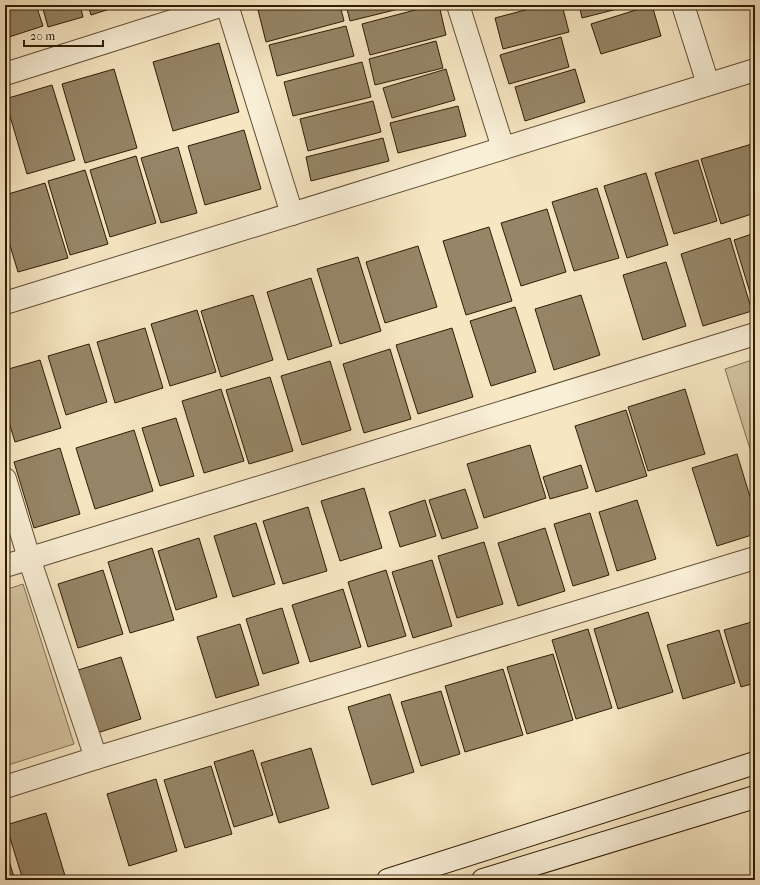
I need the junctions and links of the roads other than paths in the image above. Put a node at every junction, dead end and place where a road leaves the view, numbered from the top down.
1 (223, 5) edge
2 (227, 5) edge
3 (458, 5) edge
4 (684, 5) edge
5 (755, 70) edge
6 (5, 74) edge
7 (708, 84) junction
8 (504, 148) junction
9 (292, 214) junction
10 (5, 303) edge
11 (755, 334) edge
12 (5, 479) edge
13 (30, 558) junction
14 (755, 558) edge
15 (5, 566) edge
16 (96, 758) junction
17 (755, 763) edge
18 (5, 787) edge
19 (755, 797) edge
20 (388, 880) edge
21 (483, 880) edge

1 - 6 street
2 - 9 street
3 - 8 street
4 - 7 street
5 - 7 street
7 - 8 street
8 - 9 street
9 - 10 street
11 - 13 street
12 - 13 street
13 - 15 street
13 - 16 street
14 - 16 street
16 - 18 street
17 - 20 street
19 - 21 street

